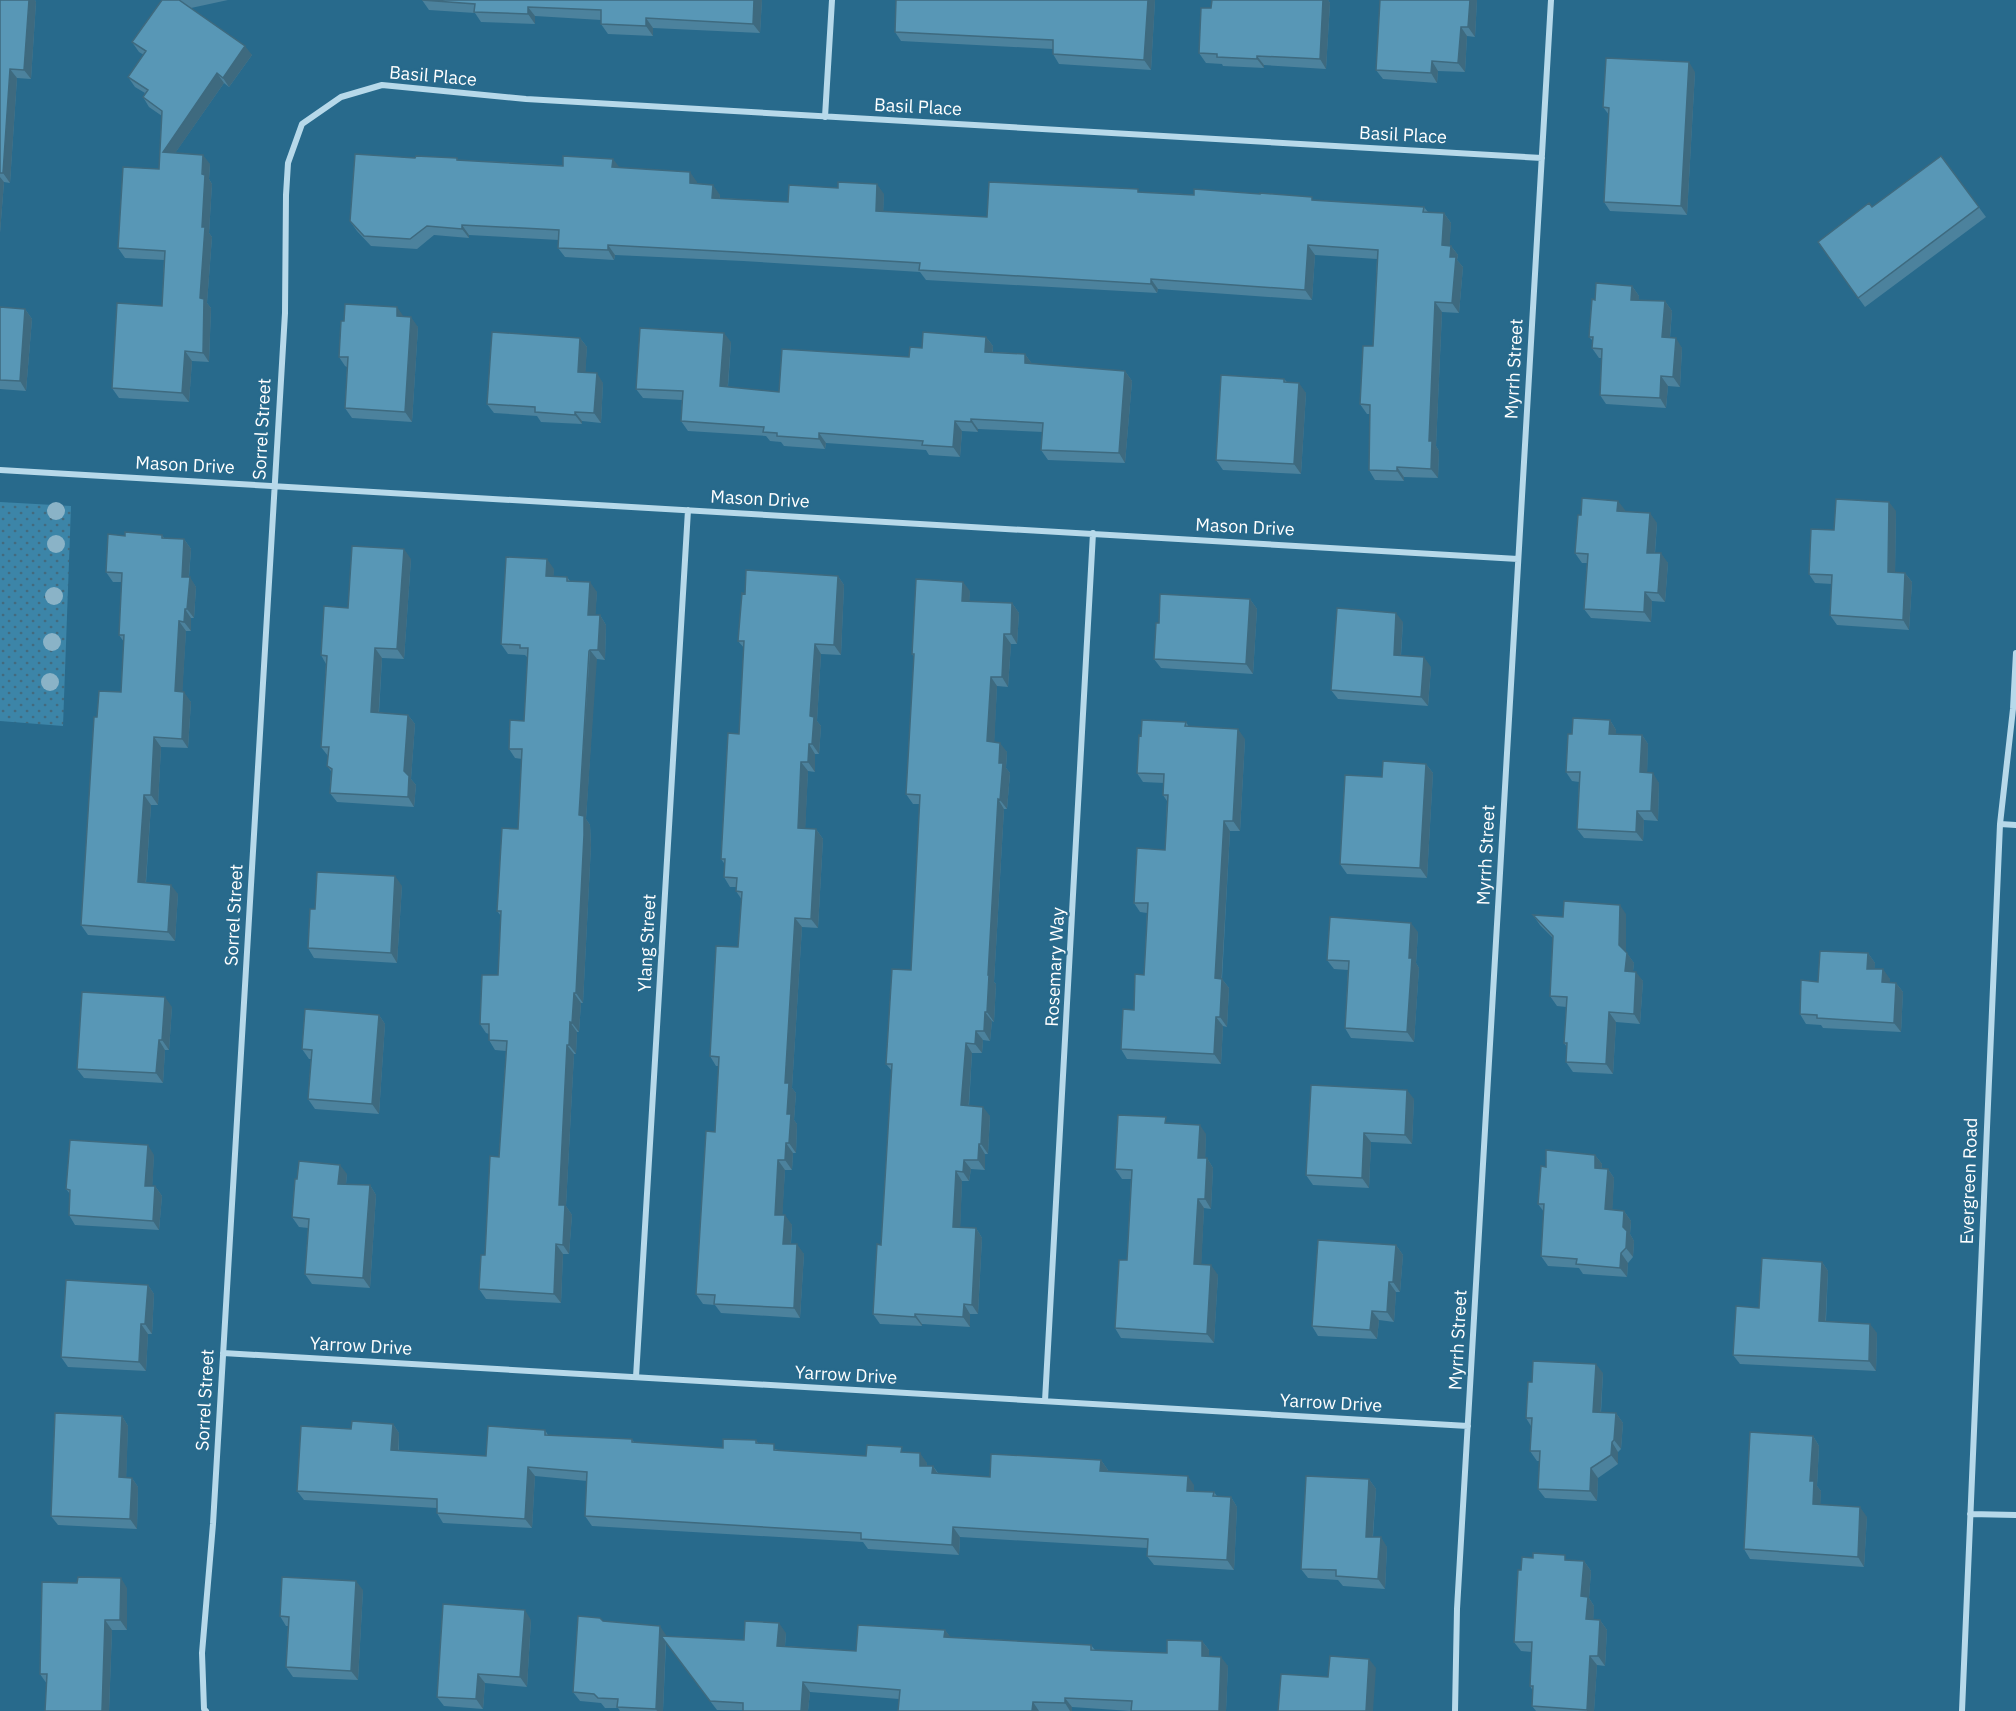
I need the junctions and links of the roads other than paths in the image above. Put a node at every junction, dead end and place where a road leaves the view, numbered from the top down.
1 (832, 0) edge
2 (1551, 0) edge
3 (825, 117) junction
4 (302, 124) joint
5 (1542, 158) junction
6 (0, 470) edge
7 (274, 485) junction
8 (688, 510) junction
9 (1093, 533) junction
10 (1518, 559) junction
11 (2016, 653) edge
12 (2000, 824) junction
13 (2016, 825) edge
14 (223, 1353) junction
15 (636, 1377) junction
16 (1045, 1401) junction
17 (1468, 1426) junction
18 (1970, 1514) junction
19 (2016, 1515) edge
20 (205, 1710) edge
21 (1455, 1711) edge
22 (1962, 1711) edge

1 - 3 street
2 - 5 street, Myrrh Street
3 - 4 street, Basil Place
3 - 5 street, Basil Place
4 - 7 street, Sorrel Street
5 - 10 street, Myrrh Street
6 - 7 street, Mason Drive
7 - 8 street, Mason Drive
7 - 14 street, Sorrel Street
8 - 9 street, Mason Drive
8 - 15 street, Ylang Street
9 - 10 street, Mason Drive
9 - 16 street, Rosemary Way
10 - 17 street, Myrrh Street
11 - 12 street, Evergreen Road
12 - 13 street
12 - 18 street, Evergreen Road
14 - 15 street, Yarrow Drive
14 - 20 street, Sorrel Street
15 - 16 street, Yarrow Drive
16 - 17 street, Yarrow Drive
17 - 21 street, Myrrh Street
18 - 19 street
18 - 22 street, Evergreen Road

